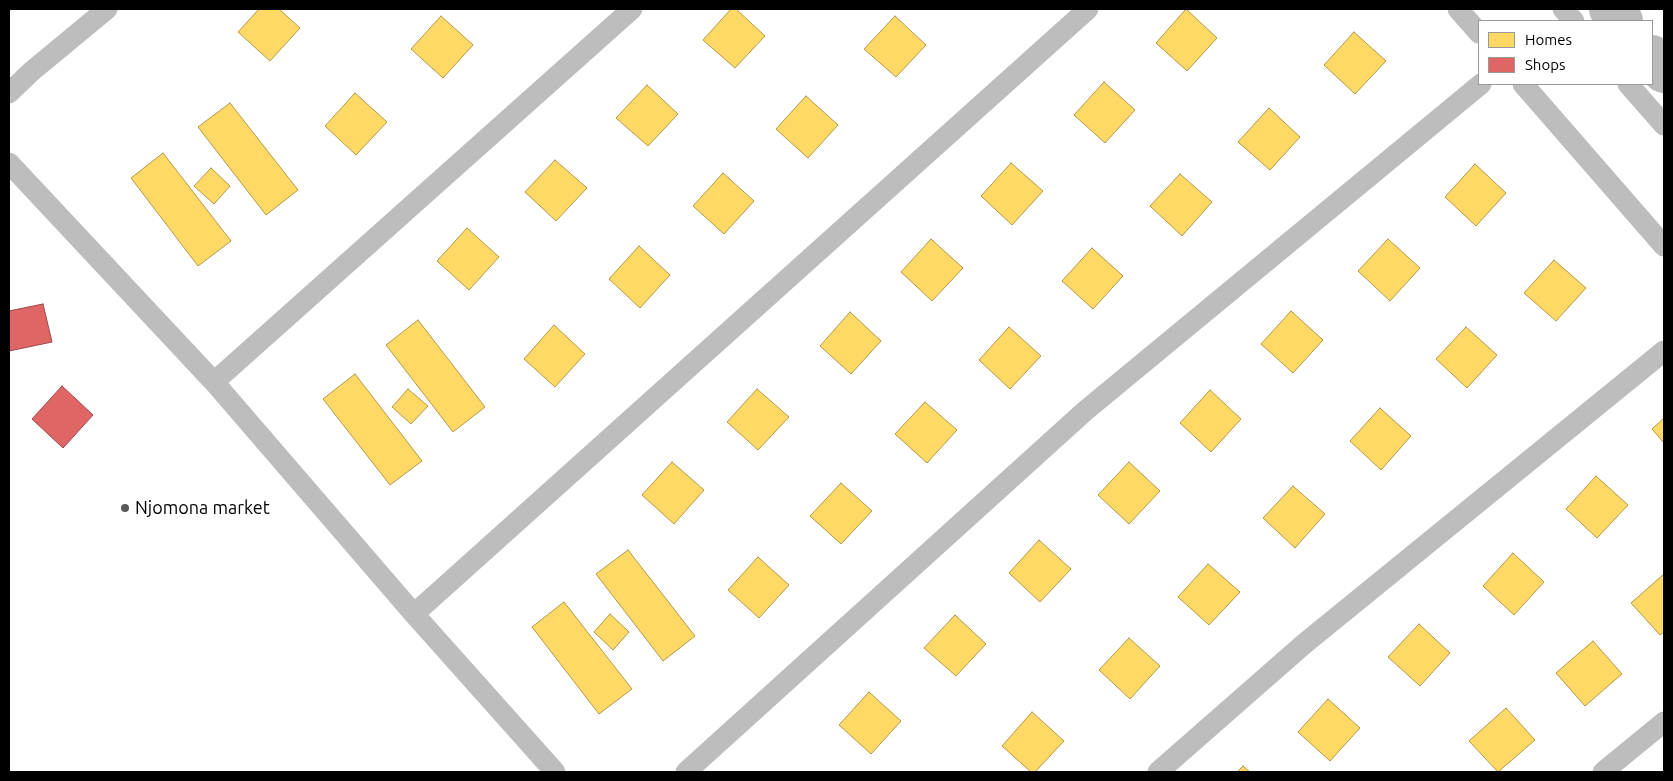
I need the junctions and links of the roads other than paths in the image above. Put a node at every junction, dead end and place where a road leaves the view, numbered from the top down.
1 (107, 9) edge
2 (632, 9) edge
3 (1088, 9) edge
4 (1458, 9) edge
5 (1563, 9) edge
6 (1573, 20) edge
7 (1478, 32) edge
8 (1480, 85) edge
9 (1524, 85) edge
10 (1629, 85) edge
11 (9, 93) edge
12 (1664, 125) edge
13 (9, 163) edge
14 (1664, 246) edge
15 (1664, 351) edge
16 (214, 382) junction
17 (414, 614) junction
18 (1664, 722) edge
19 (555, 772) edge
20 (686, 772) edge
21 (1158, 772) edge
22 (1603, 772) edge

1 - 11 lane
2 - 16 lane
3 - 17 lane
4 - 7 lane
5 - 6 lane
8 - 20 lane
9 - 14 lane
10 - 12 lane
13 - 16 lane
15 - 21 lane
16 - 17 lane
17 - 19 lane
18 - 22 lane

